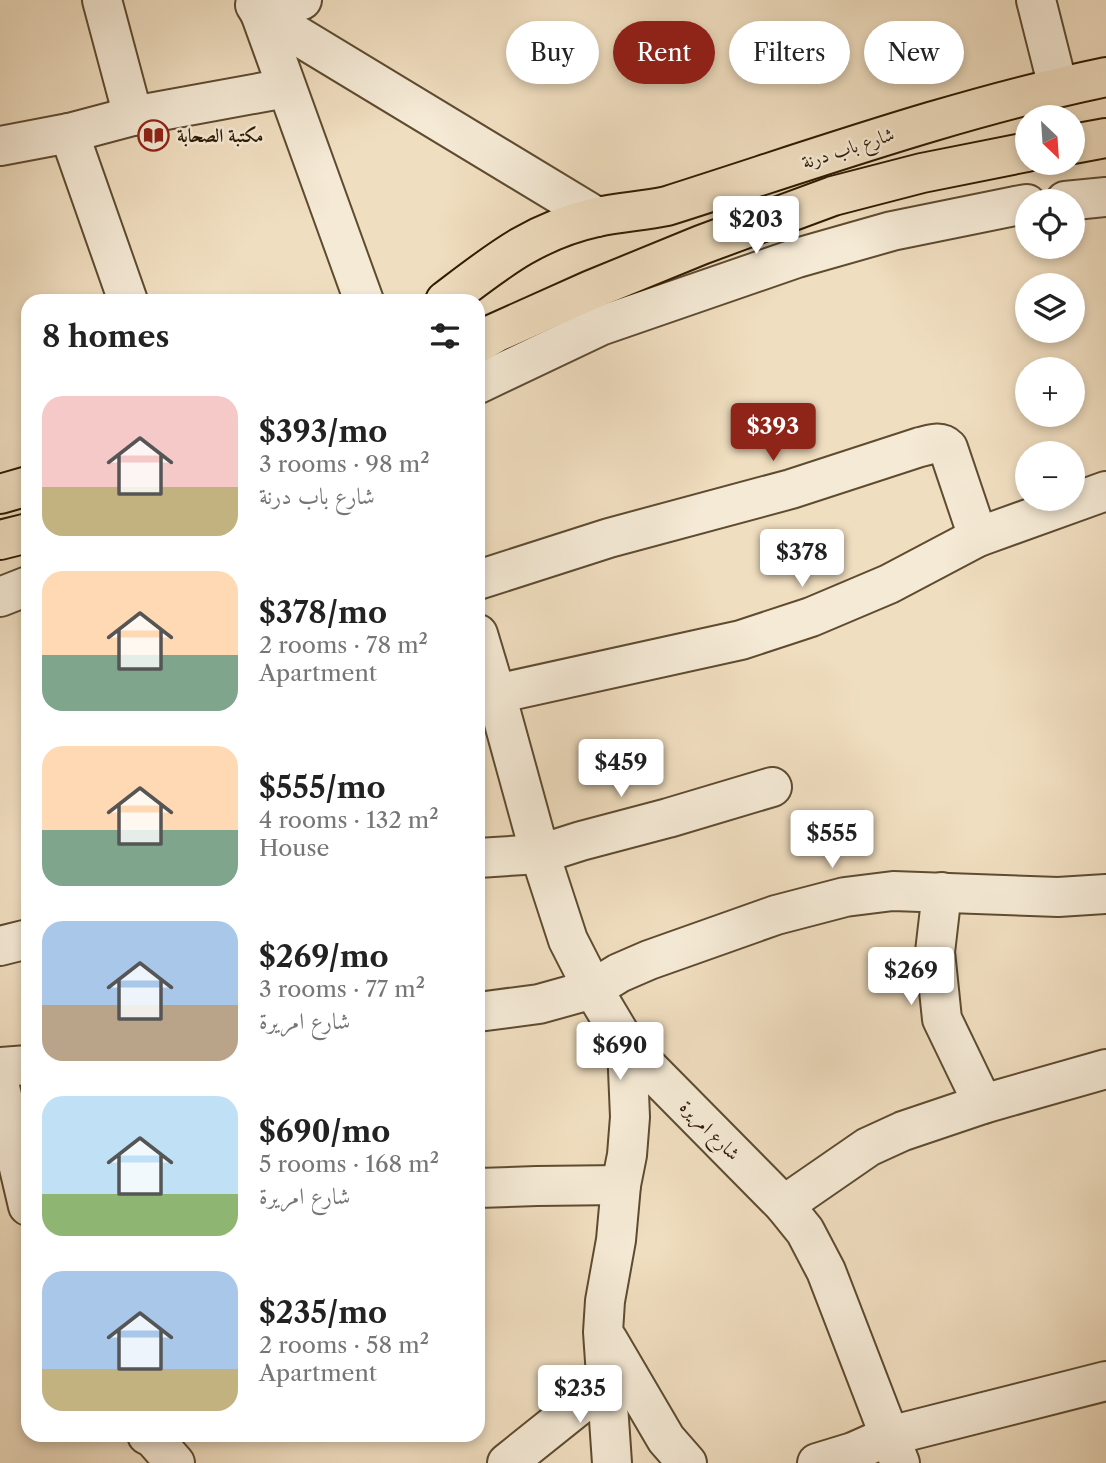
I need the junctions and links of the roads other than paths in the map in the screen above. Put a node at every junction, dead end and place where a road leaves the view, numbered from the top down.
1 (102, 0) edge
2 (302, 0) edge
3 (1036, 0) edge
4 (256, 6) edge
5 (1106, 77) edge
6 (1058, 87) junction
7 (286, 88) junction
8 (133, 117) junction
9 (69, 133) junction
10 (1106, 138) edge
11 (1085, 142) edge
12 (0, 146) edge
13 (1015, 154) edge
14 (1106, 197) edge
15 (1085, 199) edge
16 (1015, 206) edge
17 (597, 218) junction
18 (126, 294) edge
19 (361, 294) edge
20 (454, 294) edge
21 (485, 338) edge
22 (485, 381) edge
23 (21, 488) edge
24 (1106, 491) edge
25 (0, 494) edge
26 (21, 535) edge
27 (978, 537) junction
28 (0, 540) edge
29 (485, 578) edge
30 (21, 589) edge
31 (0, 597) edge
32 (485, 657) edge
33 (496, 694) junction
34 (772, 787) dead end
35 (540, 854) junction
36 (485, 858) edge
37 (942, 892) junction
38 (1106, 894) edge
39 (21, 941) edge
40 (0, 946) edge
41 (593, 989) junction
42 (485, 1011) edge
43 (627, 1046) junction
44 (21, 1066) edge
45 (0, 1067) edge
46 (1106, 1069) edge
47 (0, 1087) edge
48 (983, 1104) junction
49 (21, 1176) edge
50 (621, 1185) junction
51 (485, 1188) edge
52 (784, 1205) junction
53 (603, 1332) junction
54 (1106, 1381) edge
55 (607, 1383) junction
56 (156, 1442) edge
57 (895, 1449) edge
58 (175, 1463) edge
59 (507, 1463) edge
60 (612, 1463) edge
61 (687, 1463) edge
62 (817, 1463) edge

1 - 8 street
2 - 4 street
3 - 6 street
4 - 7 street
4 - 17 street
5 - 6 main road, شارع باب درنة
6 - 17 main road, شارع باب درنة
7 - 8 street
7 - 19 street
8 - 9 street
9 - 12 street
9 - 18 street
10 - 11 main road
13 - 21 main road
14 - 15 street
16 - 22 street
17 - 20 main road, شارع باب درنة
23 - 25 main road
24 - 27 street
26 - 28 main road
27 - 29 street
27 - 33 street
30 - 31 street
32 - 33 street, شارع امريرة
33 - 35 street, شارع امريرة
34 - 35 street
35 - 36 street
35 - 41 street, شارع امريرة
37 - 38 street
37 - 41 street
37 - 48 street
39 - 40 street
41 - 42 street
41 - 43 street, شارع امريرة
43 - 50 street
43 - 52 street, شارع امريرة
44 - 45 street
46 - 48 street
47 - 49 street
48 - 52 street
50 - 51 street
50 - 53 street
52 - 57 street, شارع امريرة
53 - 55 street
53 - 61 street
54 - 57 street
55 - 59 street
55 - 60 street
56 - 58 street
57 - 62 street

